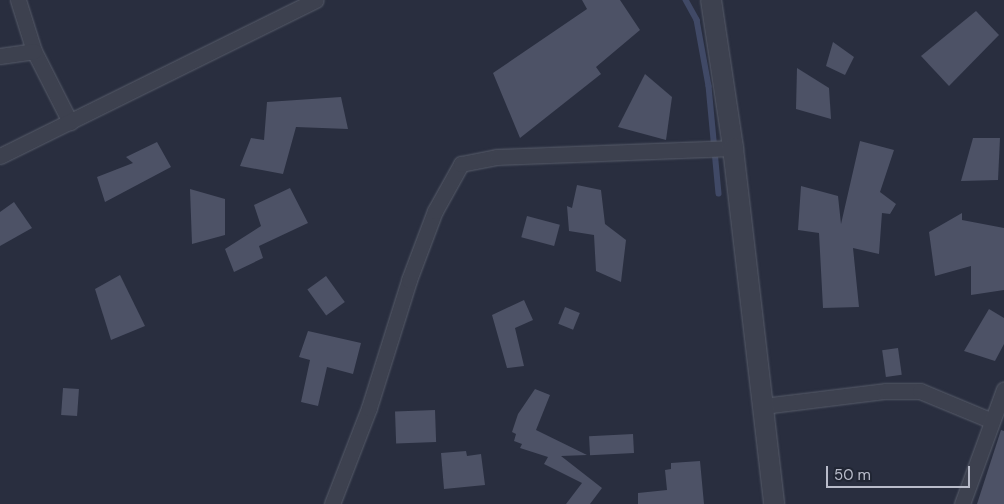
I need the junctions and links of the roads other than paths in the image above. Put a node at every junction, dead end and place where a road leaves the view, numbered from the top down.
1 (18, 0) edge
2 (316, 0) edge
3 (711, 0) edge
4 (34, 51) junction
5 (0, 56) edge
6 (70, 122) junction
7 (733, 148) junction
8 (0, 156) edge
9 (1004, 389) edge
10 (763, 406) junction
11 (990, 420) junction
12 (332, 504) edge
13 (774, 504) edge
14 (962, 504) edge

1 - 4 street
2 - 6 street
3 - 7 street
4 - 5 street
4 - 6 street
6 - 8 street
7 - 10 street
7 - 12 street
9 - 11 street
10 - 11 street
10 - 13 street
11 - 14 street

